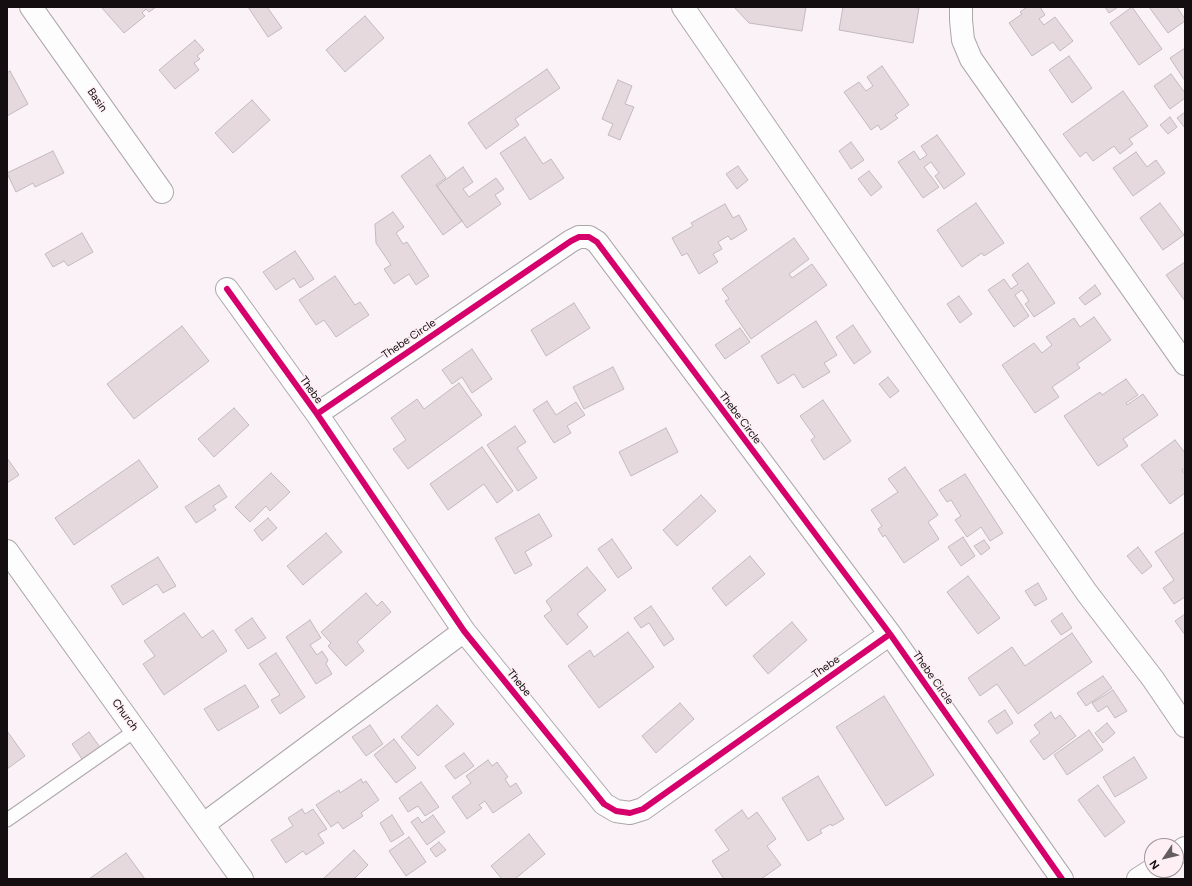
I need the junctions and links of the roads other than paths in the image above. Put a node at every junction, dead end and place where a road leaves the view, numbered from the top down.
1 (32, 7) edge
2 (683, 7) edge
3 (961, 7) edge
4 (162, 192) dead end
5 (227, 289) dead end
6 (1185, 364) edge
7 (316, 414) junction
8 (9, 559) edge
9 (464, 631) junction
10 (890, 634) junction
11 (1185, 726) edge
12 (136, 730) junction
13 (7, 820) edge
14 (204, 824) junction
15 (242, 879) edge
16 (1062, 879) edge

1 - 4 street, Basin
2 - 11 street
3 - 6 street
5 - 7 street, Thebe
7 - 9 street, Thebe
7 - 10 street, Thebe Circle
8 - 12 street, Church
9 - 10 street, Thebe
9 - 14 street
10 - 16 street, Thebe Circle
12 - 13 lane
12 - 14 street, Church
14 - 15 street, Church

